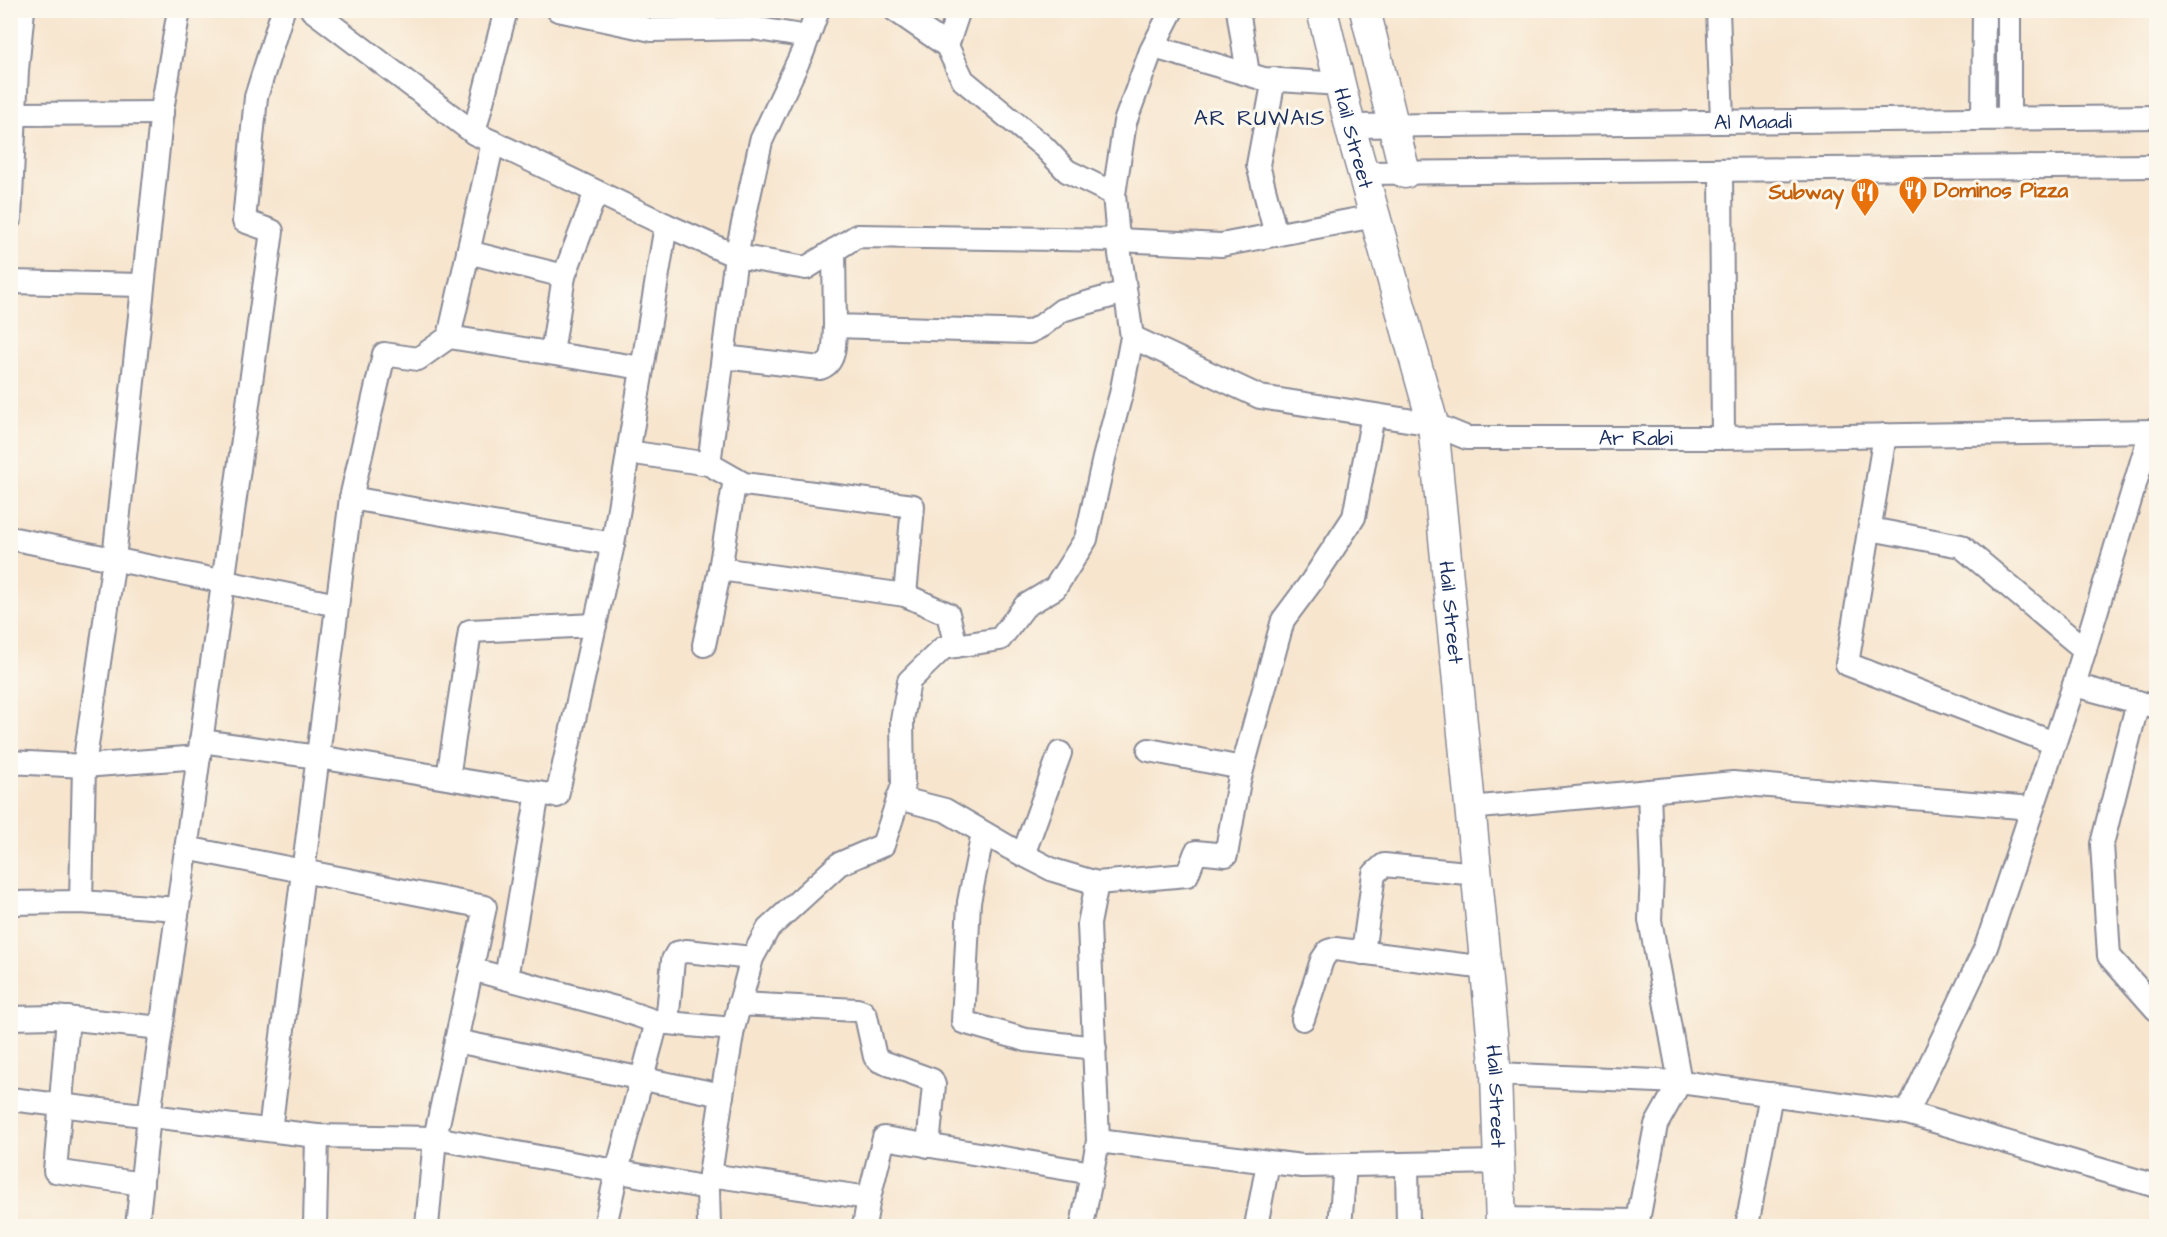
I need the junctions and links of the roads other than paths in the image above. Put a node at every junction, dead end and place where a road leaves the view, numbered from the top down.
1 (23, 10) edge
2 (179, 10) edge
3 (284, 10) edge
4 (312, 10) edge
5 (506, 10) edge
6 (558, 10) edge
7 (818, 10) edge
8 (895, 10) edge
9 (959, 10) edge
10 (1172, 10) edge
11 (1238, 10) edge
12 (1322, 10) edge
13 (1365, 10) edge
14 (1718, 10) edge
15 (1984, 10) edge
16 (2009, 10) edge
17 (341, 20) edge
18 (808, 38) junction
19 (946, 45) junction
20 (1154, 46) junction
21 (1248, 74) junction
22 (1274, 79) junction
23 (1340, 84) junction
24 (162, 113) junction
25 (15, 114) junction
26 (2157, 117) edge
27 (1983, 118) junction
28 (2009, 118) junction
29 (1722, 121) junction
30 (1393, 124) junction
31 (1351, 126) junction
32 (484, 137) junction
33 (2157, 166) edge
34 (1721, 170) junction
35 (1363, 173) junction
36 (1405, 174) junction
37 (596, 192) junction
38 (1114, 194) junction
39 (1375, 216) junction
40 (10, 218) edge
41 (666, 225) junction
42 (1276, 235) junction
43 (1118, 240) junction
44 (834, 250) junction
45 (468, 252) junction
46 (736, 256) junction
47 (564, 276) junction
48 (10, 282) edge
49 (142, 285) junction
50 (1125, 292) junction
51 (835, 327) junction
52 (1132, 337) junction
53 (449, 338) junction
54 (552, 353) junction
55 (723, 357) junction
56 (642, 368) junction
57 (1373, 415) junction
58 (1433, 424) junction
59 (2154, 431) edge
60 (1886, 435) junction
61 (1724, 438) junction
62 (628, 452) junction
63 (709, 464) junction
64 (735, 479) junction
65 (351, 498) junction
66 (1870, 529) junction
67 (10, 538) edge
68 (613, 544) junction
69 (114, 559) junction
70 (720, 569) junction
71 (224, 581) junction
72 (904, 595) junction
73 (338, 605) junction
74 (595, 624) junction
75 (704, 645) dead end
76 (956, 646) junction
77 (2085, 650) junction
78 (2074, 686) junction
79 (2147, 705) edge
80 (2054, 743) junction
81 (200, 749) junction
82 (1149, 750) dead end
83 (1060, 753) dead end
84 (318, 757) junction
85 (10, 762) edge
86 (84, 766) junction
87 (1242, 768) junction
88 (448, 778) junction
89 (1649, 790) junction
90 (538, 793) junction
91 (898, 798) junction
92 (1470, 808) junction
93 (2032, 808) junction
94 (983, 832) junction
95 (186, 848) junction
96 (1023, 855) junction
97 (303, 872) junction
98 (1476, 874) junction
99 (1097, 883) junction
100 (81, 902) junction
101 (10, 903) edge
102 (178, 909) junction
103 (1364, 953) junction
104 (752, 958) junction
105 (1486, 968) junction
106 (471, 969) junction
107 (506, 978) junction
108 (739, 1004) junction
109 (2157, 1009) edge
110 (10, 1018) edge
111 (68, 1018) junction
112 (1303, 1019) dead end
113 (662, 1022) junction
114 (161, 1028) junction
115 (733, 1029) junction
116 (456, 1041) junction
117 (1095, 1048) junction
118 (1496, 1074) junction
119 (642, 1079) junction
120 (1680, 1082) junction
121 (1771, 1094) junction
122 (722, 1095) junction
123 (10, 1099) edge
124 (61, 1105) junction
125 (1907, 1113) junction
126 (149, 1116) junction
127 (270, 1130) junction
128 (316, 1136) junction
129 (435, 1138) junction
130 (1098, 1141) junction
131 (928, 1146) junction
132 (1499, 1162) junction
133 (1268, 1163) junction
134 (1407, 1164) junction
135 (1345, 1165) junction
136 (617, 1171) junction
137 (1092, 1173) junction
138 (709, 1181) junction
139 (142, 1184) junction
140 (2157, 1186) edge
141 (869, 1198) junction
142 (1501, 1223) edge
143 (1637, 1224) edge
144 (137, 1227) edge
145 (315, 1227) edge
146 (427, 1227) edge
147 (605, 1227) edge
148 (709, 1227) edge
149 (864, 1227) edge
150 (1082, 1227) edge
151 (1256, 1227) edge
152 (1340, 1227) edge
153 (1408, 1227) edge
154 (1747, 1227) edge

1 - 25 street
2 - 24 street
3 - 71 street
4 - 17 street
5 - 32 street
6 - 18 street
7 - 18 street
8 - 19 street
9 - 19 street
10 - 20 street
11 - 21 street
12 - 23 main road, Hail Street
13 - 30 main road, Hail Street
14 - 29 street
15 - 27 street
16 - 28 street
17 - 32 street
18 - 46 street
19 - 38 street
20 - 21 street
20 - 38 street
21 - 22 street
22 - 23 street
22 - 42 street
23 - 31 main road, Hail Street
24 - 25 street
24 - 49 street
25 - 40 street
26 - 28 street, Al Maadi
27 - 28 street, Al Maadi
27 - 29 street, Al Maadi
29 - 30 street, Al Maadi
30 - 31 street, Al Maadi
30 - 36 main road, Hail Street
31 - 35 main road, Hail Street
32 - 37 street
32 - 45 street
33 - 34 street
34 - 36 street
34 - 61 street
35 - 36 street
35 - 39 main road, Hail Street
37 - 41 street
37 - 47 street
38 - 43 street
39 - 42 street
39 - 58 main road, Hail Street
41 - 46 street
41 - 56 street
42 - 43 street
43 - 44 street
43 - 50 street
44 - 46 street
44 - 51 street
45 - 47 street
45 - 53 street
46 - 55 street
47 - 54 street
48 - 49 street
49 - 69 street
50 - 51 street
50 - 52 street
51 - 55 street
52 - 57 street, Ar Rabi
52 - 76 street
53 - 54 street
53 - 65 street
54 - 56 street
55 - 63 street
56 - 62 street
57 - 58 street, Ar Rabi
57 - 87 street
58 - 61 street, Ar Rabi
58 - 92 main road, Hail Street
59 - 60 street, Ar Rabi
59 - 77 street
60 - 61 street, Ar Rabi
60 - 66 street
62 - 63 street
62 - 68 street
63 - 64 street
64 - 70 street
64 - 72 street
65 - 68 street
65 - 73 street
66 - 77 street
66 - 80 street
67 - 69 street
68 - 74 street
69 - 71 street
69 - 86 street
70 - 72 street
70 - 75 street
71 - 73 street
71 - 81 street
72 - 76 street
73 - 84 street
74 - 88 street
74 - 90 street
76 - 91 street
77 - 78 street
78 - 79 street
78 - 80 street
79 - 109 street
80 - 93 street
81 - 84 street
81 - 86 street
81 - 95 street
82 - 87 street
83 - 96 street
84 - 88 street
84 - 97 street
85 - 86 street
86 - 100 street
87 - 99 street
88 - 90 street
89 - 92 street
89 - 93 street
89 - 120 street
90 - 107 street
91 - 94 street
91 - 104 street
92 - 98 main road, Hail Street
93 - 125 street
94 - 96 street
94 - 117 street
95 - 97 street
95 - 102 street
96 - 99 street
97 - 106 street
97 - 127 street
98 - 103 street
98 - 105 main road, Hail Street
99 - 117 street
100 - 101 street
100 - 102 street
102 - 114 street
103 - 105 street
103 - 112 street
104 - 108 street
104 - 113 street
105 - 118 main road, Hail Street
106 - 107 street
106 - 116 street
107 - 113 street
108 - 115 street
108 - 131 street
110 - 111 street
111 - 114 street
111 - 124 street
113 - 115 street
113 - 119 street
114 - 126 street
115 - 122 street
116 - 119 street
116 - 129 street
117 - 130 street
118 - 120 street
118 - 132 main road, Hail Street
119 - 122 street
119 - 136 street
120 - 121 street
120 - 143 street
121 - 125 street
121 - 154 street
122 - 138 street
123 - 124 street
124 - 126 street
124 - 139 street
125 - 140 street
126 - 127 street
126 - 139 street
127 - 128 street
128 - 129 street
128 - 145 street
129 - 136 street
129 - 146 street
130 - 133 street
130 - 137 street
131 - 137 street
131 - 141 street
132 - 134 street
132 - 142 main road, Hail Street
133 - 135 street
133 - 151 street
134 - 135 street
134 - 153 street
135 - 152 street
136 - 138 street
136 - 147 street
137 - 150 street
138 - 141 street
138 - 148 street
139 - 144 street
141 - 149 street
142 - 143 street

